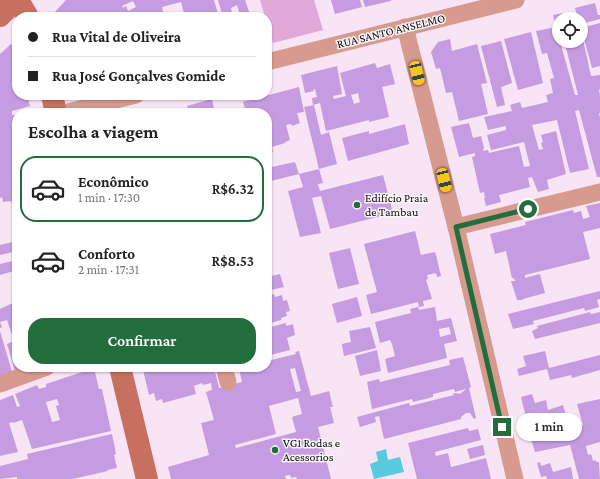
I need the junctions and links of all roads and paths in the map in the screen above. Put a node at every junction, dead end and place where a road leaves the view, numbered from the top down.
1 (17, 0) edge
2 (516, 0) edge
3 (468, 6) edge
4 (25, 12) edge
5 (0, 16) edge
6 (405, 27) junction
7 (272, 61) edge
8 (116, 100) edge
9 (84, 108) edge
10 (600, 192) edge
11 (456, 227) junction
12 (33, 372) edge
13 (121, 372) edge
14 (0, 384) edge
15 (147, 479) edge
16 (515, 479) edge

1 - 4 main road
1 - 5 main road
2 - 3 street, RUA SANTO ANSELMO
3 - 6 street, RUA SANTO ANSELMO
6 - 7 street, RUA SANTO ANSELMO
6 - 11 street
8 - 9 street
10 - 11 street
11 - 16 street
12 - 14 street
13 - 15 main road

